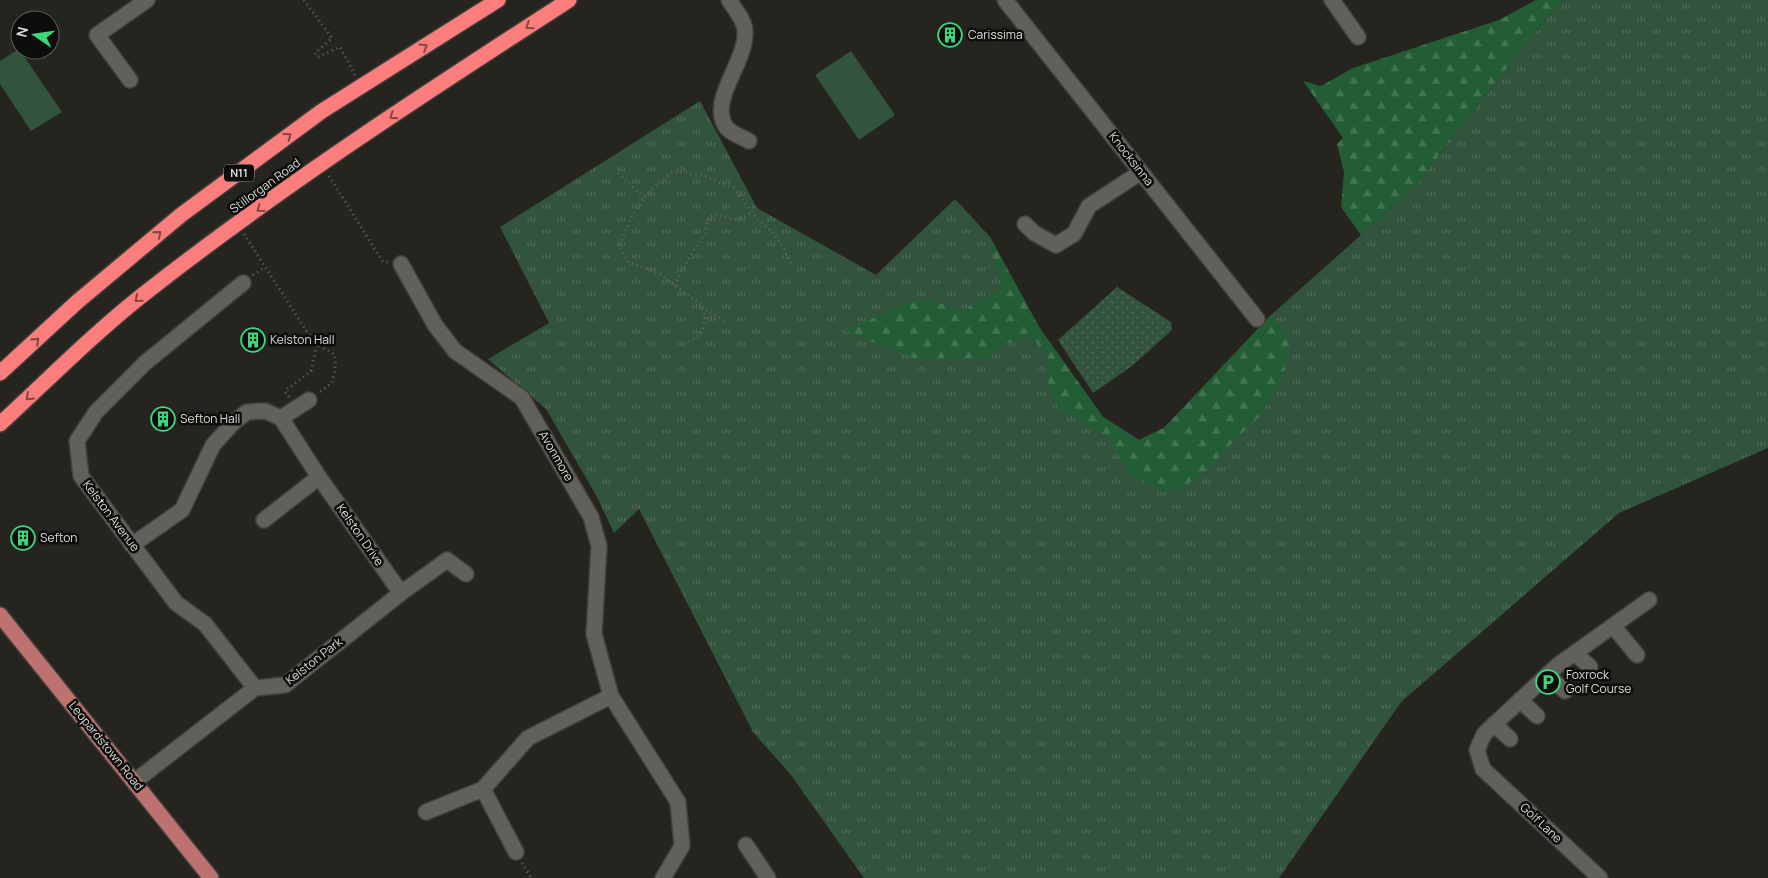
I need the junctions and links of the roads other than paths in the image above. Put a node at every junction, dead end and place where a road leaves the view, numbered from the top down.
1 (148, 0) edge
2 (498, 0) edge
3 (570, 0) edge
4 (729, 0) edge
5 (1005, 0) edge
6 (1332, 0) edge
7 (1358, 37) dead end
8 (130, 80) dead end
9 (749, 141) dead end
10 (1141, 172) junction
11 (1025, 224) dead end
12 (401, 264) road end
13 (243, 283) dead end
14 (1257, 319) dead end
15 (0, 373) edge
16 (309, 400) road end
17 (281, 418) junction
18 (0, 424) edge
19 (319, 477) junction
20 (264, 520) dead end
21 (132, 545) junction
22 (466, 574) dead end
23 (401, 593) junction
24 (1649, 600) dead end
25 (0, 615) edge
26 (1613, 626) junction
27 (1575, 653) junction
28 (1637, 655) dead end
29 (1590, 667) dead end
30 (1547, 675) junction
31 (255, 688) junction
32 (1565, 691) dead end
33 (611, 696) junction
34 (1520, 700) junction
35 (1537, 716) dead end
36 (1494, 724) junction
37 (1510, 739) dead end
38 (134, 782) junction
39 (482, 789) junction
40 (426, 812) dead end
41 (746, 845) dead end
42 (516, 852) dead end
43 (211, 878) edge
44 (663, 878) edge
45 (768, 878) edge
46 (1600, 878) edge

1 - 8 street
15 -> 2 highway, N11
3 -> 18 highway, Stillorgan Road
4 - 9 street
5 - 10 street, Knocksinna
6 - 7 street
10 - 11 street
10 - 14 street, Knocksinna
12 - 33 street, Avonmore
13 - 21 street, Kelston Avenue
16 - 17 street
17 - 19 street, Kelston Drive
17 - 21 street
19 - 20 street
19 - 23 street, Kelston Drive
21 - 31 street, Kelston Avenue
22 - 23 street, Kelston Park
23 - 31 street, Kelston Park
24 - 26 street
25 - 38 main road, Leopardstown Road
26 - 27 street
26 - 28 street
27 - 29 street
27 - 30 street
30 - 32 street
30 - 34 street
31 - 38 street
33 - 39 street
33 - 44 street, Avonmore
34 - 35 street
34 - 36 street
36 - 37 street
36 - 46 street, Golf Lane
38 - 43 main road, Leopardstown Road
39 - 40 street
39 - 42 street
41 - 45 street

